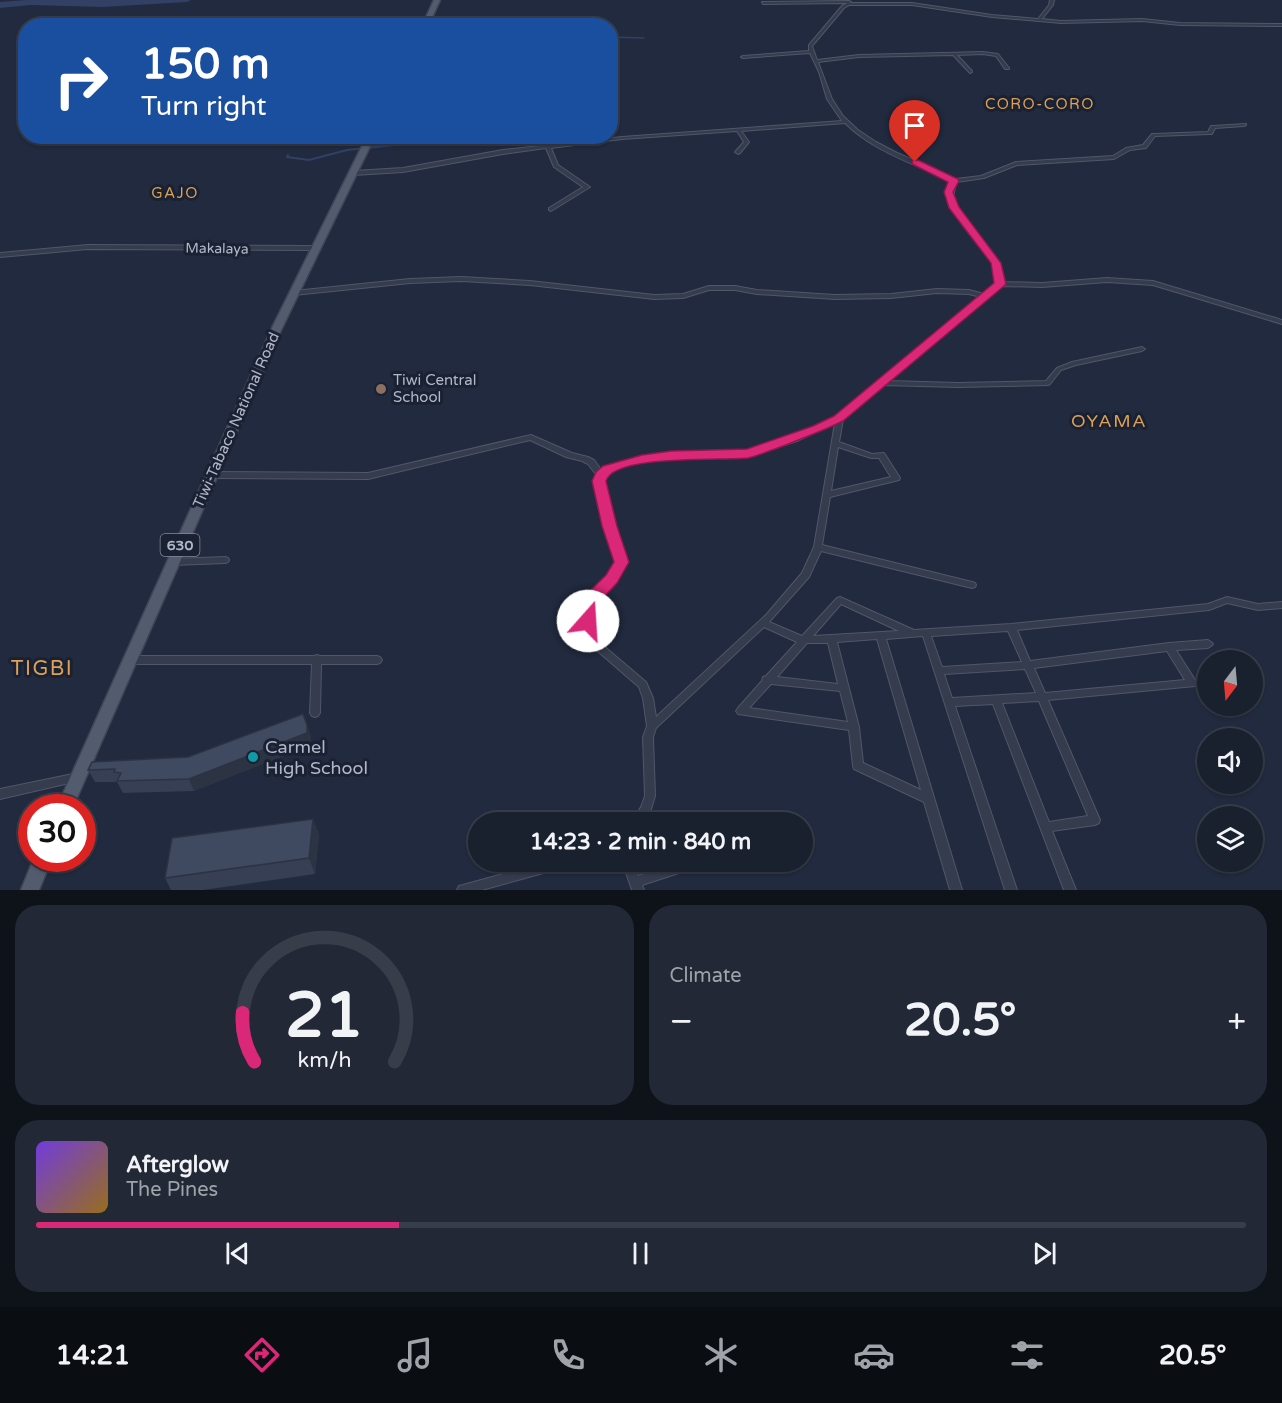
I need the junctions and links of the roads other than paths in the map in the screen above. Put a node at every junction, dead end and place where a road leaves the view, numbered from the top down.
1 (437, 0) edge
2 (1052, 0) edge
3 (849, 2) edge
4 (763, 3) dead end
5 (429, 18) edge
6 (1039, 20) junction
7 (1282, 25) edge
8 (811, 52) junction
9 (954, 54) junction
10 (743, 57) dead end
11 (816, 61) junction
12 (1007, 68) dead end
13 (970, 72) dead end
14 (845, 122) junction
15 (1244, 125) dead end
16 (739, 131) junction
17 (618, 139) edge
18 (367, 144) edge
19 (575, 144) edge
20 (548, 147) junction
21 (738, 152) dead end
22 (354, 172) junction
23 (955, 181) junction
24 (551, 209) dead end
25 (316, 248) junction
26 (0, 255) edge
27 (299, 284) junction
28 (1000, 284) junction
29 (985, 296) junction
30 (1282, 322) edge
31 (1142, 349) dead end
32 (883, 383) junction
33 (839, 418) junction
34 (834, 443) junction
35 (210, 475) junction
36 (601, 475) junction
37 (827, 495) junction
38 (818, 547) junction
39 (225, 560) dead end
40 (173, 562) junction
41 (972, 585) dead end
42 (1282, 604) edge
43 (763, 623) junction
44 (1011, 627) junction
45 (926, 633) junction
46 (913, 634) junction
47 (880, 635) junction
48 (832, 639) junction
49 (802, 640) junction
50 (1208, 644) dead end
51 (1169, 646) junction
52 (317, 659) junction
53 (130, 660) junction
54 (377, 660) dead end
55 (1027, 665) junction
56 (938, 671) junction
57 (766, 680) junction
58 (844, 688) junction
59 (1040, 697) junction
60 (996, 700) junction
61 (950, 702) junction
62 (315, 713) dead end
63 (652, 726) junction
64 (854, 727) junction
65 (79, 776) junction
66 (0, 794) edge
67 (71, 794) edge
68 (927, 798) junction
69 (643, 812) edge
70 (1046, 827) junction
71 (37, 872) edge
72 (529, 872) edge
73 (670, 872) edge
74 (636, 886) edge
75 (30, 890) edge
76 (463, 890) edge
77 (956, 890) edge
78 (1011, 890) edge
79 (1070, 890) edge

1 - 5 main road
2 - 6 street
3 - 4 street
3 - 6 street
3 - 8 street
6 - 7 street
8 - 10 street
8 - 11 street
9 - 11 street
9 - 12 street
9 - 13 street
11 - 14 street
14 - 16 street
14 - 23 street
15 - 23 street
16 - 17 street
16 - 21 street
18 - 22 main road, Tiwi-Tabaco National Road / 630
19 - 20 street
20 - 22 street
20 - 24 street
22 - 25 main road, Tiwi-Tabaco National Road / 630
23 - 28 street
25 - 26 street, Makalaya
25 - 27 main road, Tiwi-Tabaco National Road / 630
27 - 29 street
27 - 35 main road, Tiwi-Tabaco National Road / 630
28 - 29 street
28 - 30 street
29 - 32 street
31 - 32 street
32 - 33 street
33 - 34 street
33 - 36 street
34 - 37 street
34 - 37 street
35 - 36 street
35 - 40 main road, Tiwi-Tabaco National Road / 630
36 - 63 street
37 - 38 street
38 - 41 street
38 - 43 street
39 - 40 street
40 - 53 main road, Tiwi-Tabaco National Road / 630
42 - 44 street
43 - 49 street
43 - 63 street
44 - 45 street
44 - 55 street
45 - 46 street
45 - 56 street
46 - 47 street
46 - 49 street
47 - 48 street
47 - 68 street
48 - 49 street
48 - 58 street
49 - 57 street
50 - 51 street
51 - 55 street
51 - 59 street
52 - 53 street
52 - 54 street
52 - 62 street
53 - 65 main road, Tiwi-Tabaco National Road / 630
55 - 56 street
55 - 59 street
56 - 61 street
57 - 58 street
57 - 64 street
58 - 64 street
59 - 60 street
59 - 70 street
60 - 61 street
60 - 70 street
61 - 78 street
63 - 69 street
64 - 68 street
65 - 66 street
65 - 67 main road, Tiwi-Tabaco National Road / 630
68 - 77 street
70 - 79 street
71 - 75 main road
72 - 76 street
73 - 74 street

